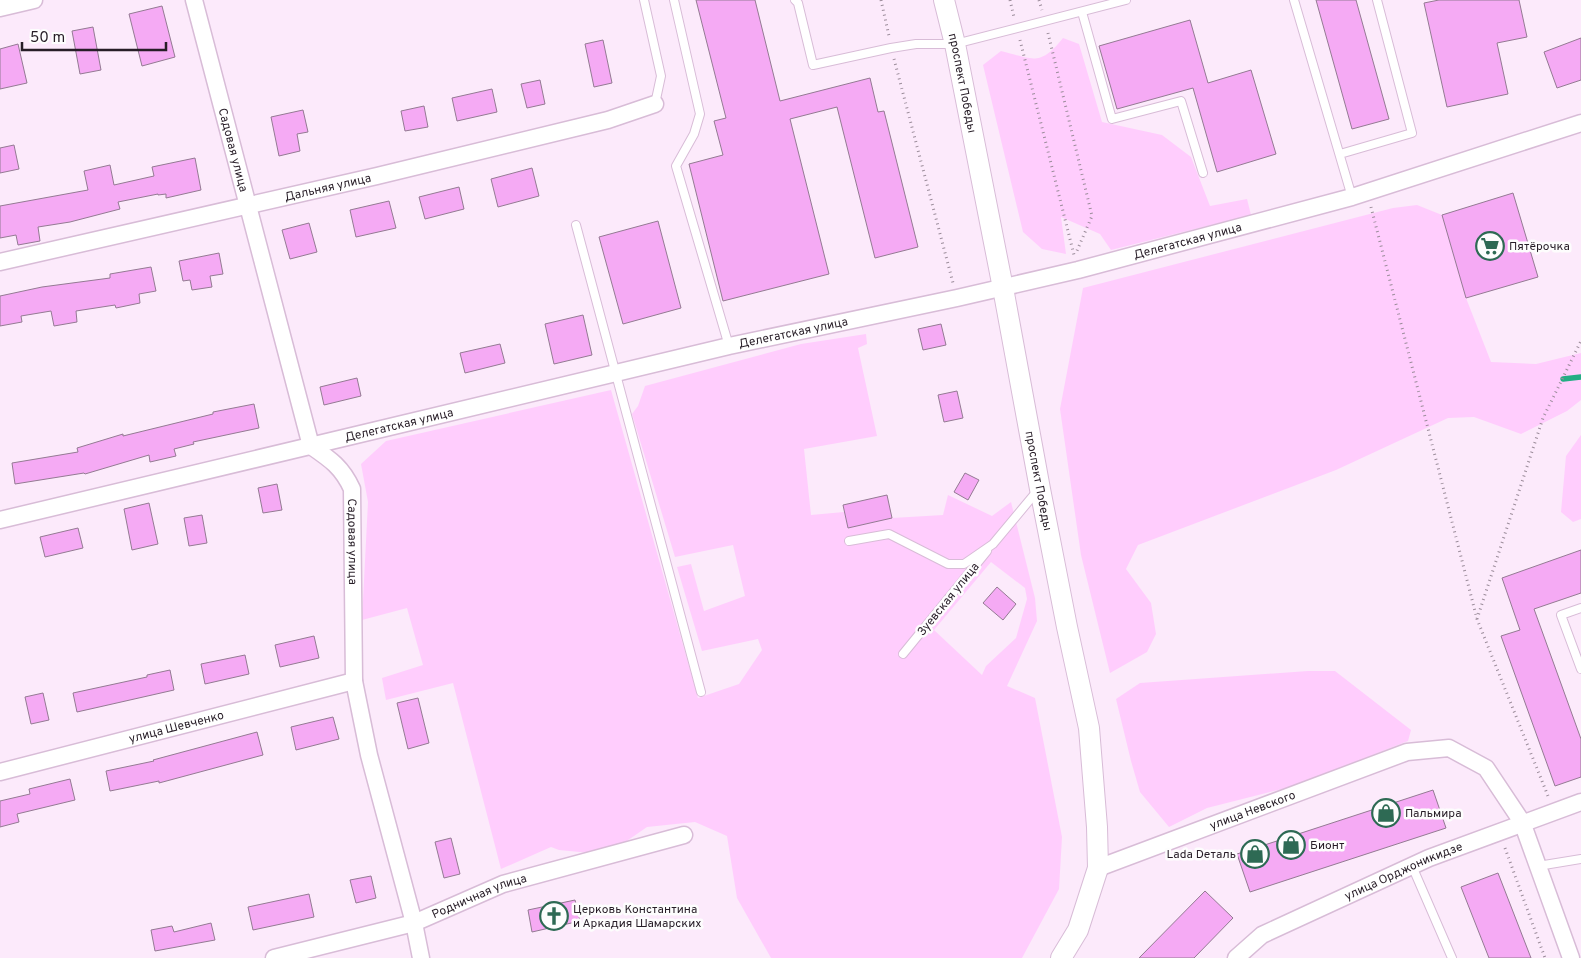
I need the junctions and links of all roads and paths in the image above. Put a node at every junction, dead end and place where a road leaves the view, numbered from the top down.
1 (34, 0) edge
2 (194, 0) edge
3 (644, 0) edge
4 (674, 0) edge
5 (794, 0) edge
6 (881, 0) edge
7 (944, 0) edge
8 (1010, 0) edge
9 (1039, 0) edge
10 (1126, 0) edge
11 (1294, 0) edge
12 (1377, 0) edge
13 (0, 8) edge
14 (1082, 12) junction
15 (1044, 20) junction
16 (1017, 28) junction
17 (955, 44) junction
18 (891, 48) junction
19 (655, 104) joint
20 (1581, 123) edge
21 (1340, 154) junction
22 (1202, 173) dead end
23 (1360, 195) junction
24 (250, 206) junction
25 (576, 225) dead end
26 (0, 262) edge
27 (1076, 263) junction
28 (1003, 288) junction
29 (957, 298) junction
30 (1581, 341) edge
31 (729, 346) junction
32 (617, 373) junction
33 (311, 446) junction
34 (1040, 489) junction
35 (0, 520) edge
36 (849, 541) dead end
37 (993, 544) junction
38 (1581, 608) edge
39 (1478, 619) junction
40 (902, 654) dead end
41 (1581, 669) edge
42 (354, 681) junction
43 (701, 692) dead end
44 (0, 772) edge
45 (1581, 802) edge
46 (1554, 811) junction
47 (1522, 822) junction
48 (1499, 831) junction
49 (684, 834) dead end
50 (1581, 859) edge
51 (1412, 866) junction
52 (1538, 866) junction
53 (1098, 868) junction
54 (414, 923) junction
55 (274, 958) edge
56 (421, 958) edge
57 (1061, 958) edge
58 (1236, 958) edge
59 (1452, 958) edge
60 (1545, 958) edge
61 (1571, 958) edge

1 - 13 street
2 - 24 street, Садовая улица
3 - 19 lane
4 - 31 lane
5 - 18 lane
6 - 18 path
7 - 17 street, проспект Победы
8 - 16 path
9 - 15 path
10 - 14 lane
11 - 21 lane
12 - 21 lane
14 - 15 lane
14 - 22 lane
15 - 16 lane
15 - 27 path
16 - 17 lane
16 - 27 path
17 - 18 lane
17 - 28 street, проспект Победы
18 - 29 path
19 - 24 street, Дальняя улица
20 - 23 street, Делегатская улица
21 - 23 lane
23 - 27 street, Делегатская улица
23 - 39 path
24 - 26 street, Дальняя улица
24 - 33 street, Садовая улица
25 - 32 lane
27 - 28 street, Делегатская улица
28 - 29 street, Делегатская улица
28 - 34 street, проспект Победы
29 - 31 street, Делегатская улица
30 - 39 path
31 - 32 street, Делегатская улица
32 - 33 street, Делегатская улица
32 - 43 lane
33 - 35 street, Делегатская улица
33 - 42 street, Садовая улица
34 - 37 lane, Зуевская улица
34 - 53 street, проспект Победы
36 - 37 lane, Зуевская улица
37 - 40 lane, Зуевская улица
38 - 41 lane
39 - 46 path
42 - 44 street, улица Шевченко
42 - 54 street, Садовая улица
45 - 46 street, улица Орджоникидзе
46 - 47 street, улица Орджоникидзе
47 - 48 street, улица Орджоникидзе
47 - 52 street, улица Невского
47 - 53 street, улица Невского
48 - 51 street, улица Орджоникидзе
48 - 60 path
49 - 54 street, Родничная улица
50 - 52 lane
51 - 58 street, улица Орджоникидзе
51 - 59 lane
52 - 61 street, улица Невского
53 - 57 street, проспект Победы
54 - 55 street, Родничная улица
54 - 56 street, Садовая улица

